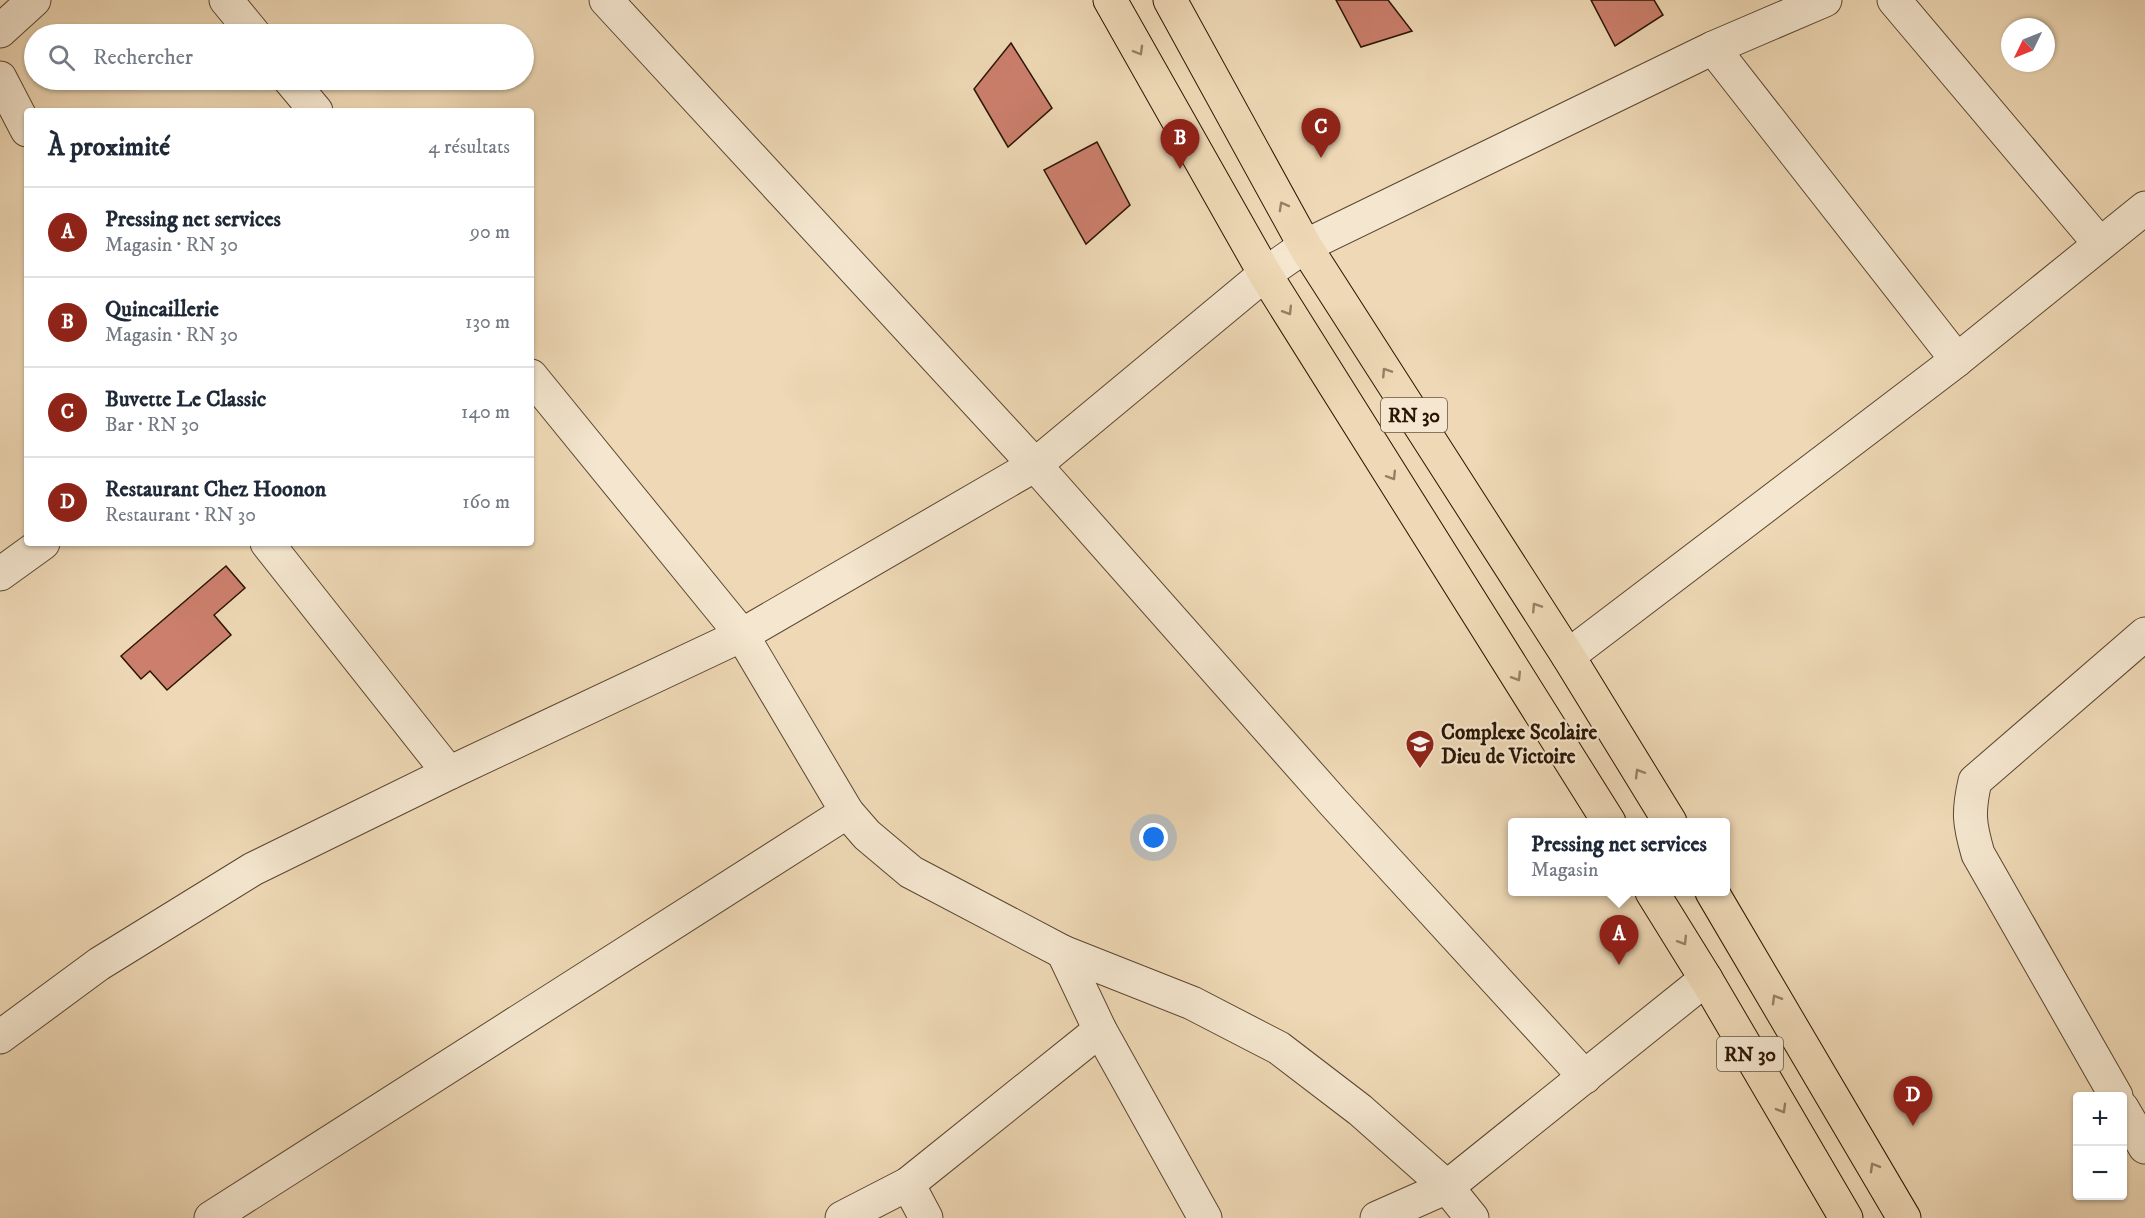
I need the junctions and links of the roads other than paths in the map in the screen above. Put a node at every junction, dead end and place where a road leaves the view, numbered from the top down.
1 (34, 0) edge
2 (226, 0) edge
3 (606, 0) edge
4 (1110, 0) edge
5 (1170, 0) edge
6 (1825, 0) edge
7 (1894, 0) edge
8 (246, 24) edge
9 (0, 32) edge
10 (1713, 48) junction
11 (0, 78) edge
12 (298, 90) edge
13 (313, 108) edge
14 (24, 124) edge
15 (2145, 208) edge
16 (2100, 244) junction
17 (1305, 246) junction
18 (1265, 274) junction
19 (1957, 360) junction
20 (534, 380) edge
21 (1035, 465) junction
22 (39, 546) edge
23 (269, 546) edge
24 (0, 574) edge
25 (2145, 634) edge
26 (742, 635) junction
27 (1568, 656) junction
28 (449, 773) junction
29 (847, 812) junction
30 (1605, 818) edge
31 (1668, 818) edge
32 (1655, 896) edge
33 (1715, 896) edge
34 (1063, 952) junction
35 (1706, 979) junction
36 (1100, 1030) junction
37 (0, 1037) edge
38 (1585, 1077) junction
39 (2114, 1092) edge
40 (2127, 1117) edge
41 (2145, 1148) edge
42 (908, 1184) junction
43 (1447, 1187) junction
44 (211, 1218) edge
45 (842, 1218) edge
46 (926, 1218) edge
47 (1205, 1218) edge
48 (1377, 1218) edge
49 (1472, 1218) edge
50 (1846, 1218) edge
51 (1904, 1218) edge

1 - 9 street
2 - 8 street
3 - 21 street
4 -> 18 main road, RN 30 / RN 30
17 -> 5 main road, RN 30
6 - 10 street
7 - 16 street
10 - 17 street
10 - 19 street
11 - 14 street
12 - 13 street
15 - 16 street
16 - 19 street
17 - 18 street
27 -> 17 main road, RN 30
18 - 21 street
18 -> 30 main road, RN 30 / RN 30
19 - 27 street
20 - 26 street
21 - 26 street
21 - 38 street
22 - 24 street
23 - 28 street
25 - 39 street
26 - 28 street
26 - 29 street
31 -> 27 main road, RN 30
28 - 37 street
29 - 34 street
29 - 44 street
32 -> 35 main road, RN 30 / RN 30
51 -> 33 main road, RN 30
34 - 36 street
34 - 43 street
35 - 38 street
35 -> 50 main road, RN 30 / RN 30
36 - 42 street
36 - 47 street
38 - 43 street
40 - 41 street
42 - 45 street
42 - 46 street
43 - 48 street
43 - 49 street

